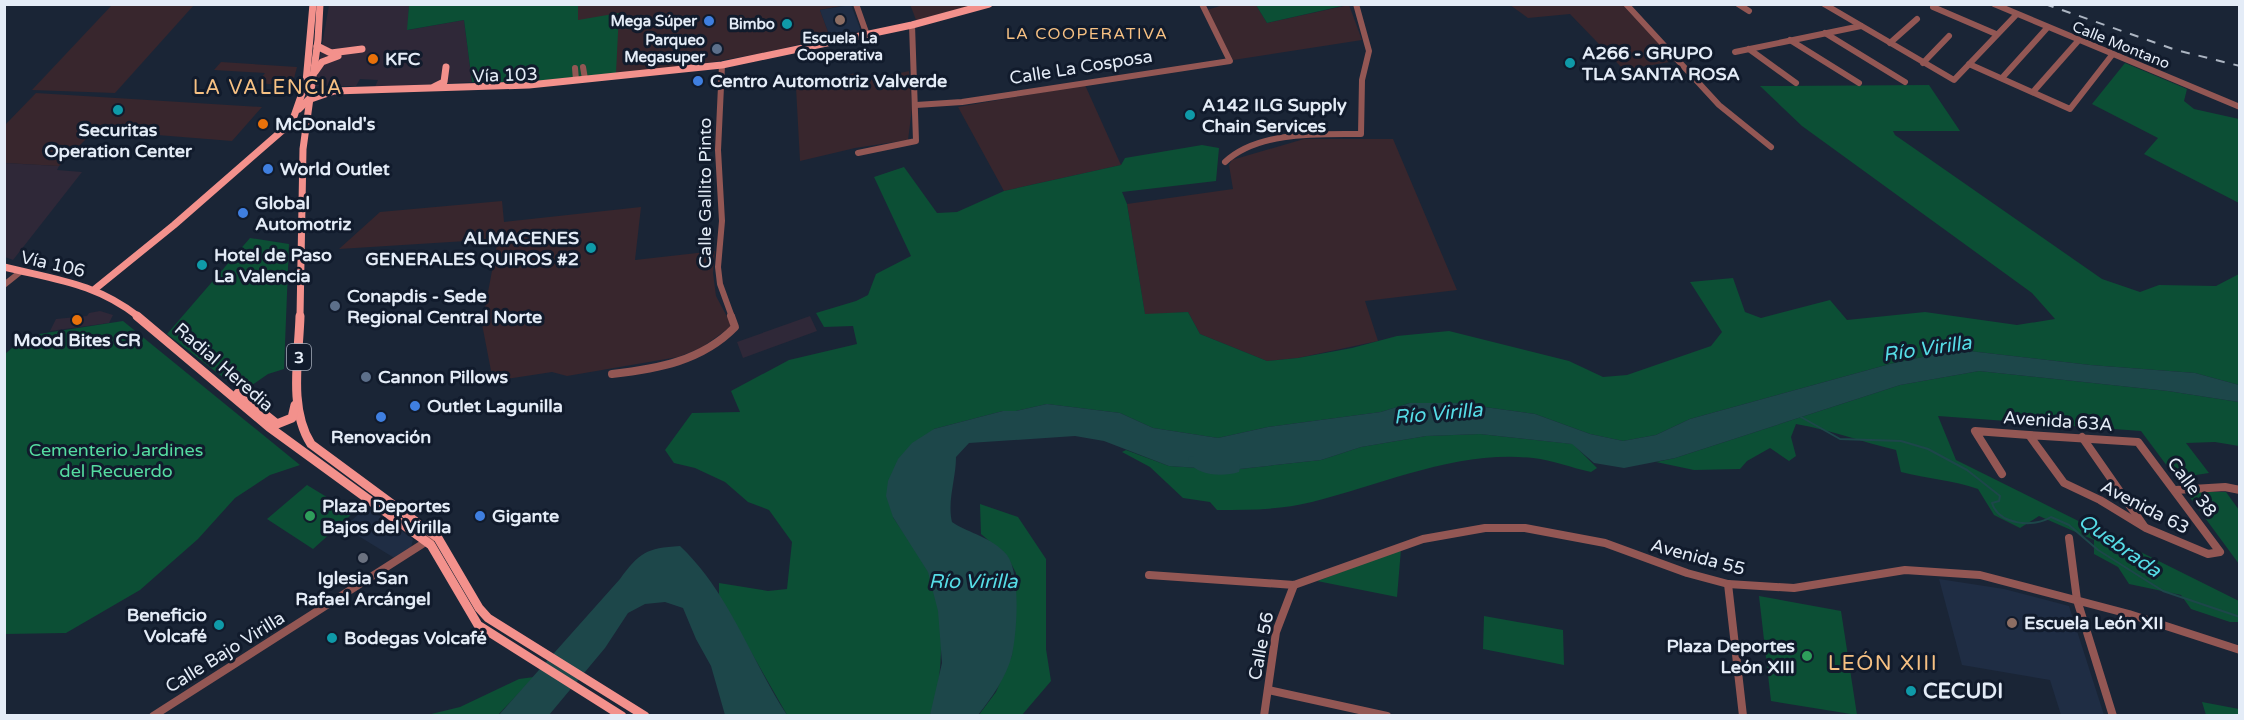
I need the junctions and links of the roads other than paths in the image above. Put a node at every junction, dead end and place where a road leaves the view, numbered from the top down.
1 (314, 4) edge
2 (320, 4) edge
3 (856, 4) edge
4 (989, 4) edge
5 (1202, 4) edge
6 (1356, 4) edge
7 (1626, 4) edge
8 (1738, 4) edge
9 (1994, 4) edge
10 (1824, 5) edge
11 (1933, 7) dead end
12 (1749, 11) dead end
13 (2016, 15) junction
14 (1917, 19) dead end
15 (912, 25) junction
16 (1861, 26) junction
17 (2048, 28) junction
18 (1825, 33) junction
19 (1996, 34) junction
20 (867, 35) junction
21 (1949, 36) dead end
22 (1790, 40) junction
23 (2078, 41) junction
24 (1890, 43) junction
25 (317, 46) junction
26 (362, 49) dead end
27 (1749, 49) junction
28 (1735, 52) dead end
29 (2112, 55) junction
30 (338, 56) dead end
31 (316, 60) junction
32 (1923, 63) junction
33 (1969, 64) junction
34 (722, 65) junction
35 (446, 67) dead end
36 (584, 67) dead end
37 (575, 68) dead end
38 (669, 74) junction
39 (2002, 78) junction
40 (311, 80) junction
41 (580, 81) junction
42 (1905, 82) dead end
43 (1796, 83) dead end
44 (1859, 83) dead end
45 (454, 89) junction
46 (387, 90) junction
47 (352, 91) junction
48 (435, 92) junction
49 (2033, 92) junction
50 (308, 100) junction
51 (916, 105) junction
52 (2240, 107) edge
53 (299, 109) junction
54 (288, 126) junction
55 (305, 126) junction
56 (1772, 147) dead end
57 (303, 149) junction
58 (858, 153) dead end
59 (1225, 162) dead end
60 (4, 267) edge
61 (20, 273) junction
62 (4, 285) edge
63 (95, 289) junction
64 (166, 338) junction
65 (612, 374) dead end
66 (298, 391) junction
67 (2028, 433) junction
68 (2082, 437) junction
69 (2138, 442) joint
70 (2002, 474) dead end
71 (2176, 490) junction
72 (2240, 490) edge
73 (2145, 528) junction
74 (2069, 538) dead end
75 (431, 539) junction
76 (2220, 552) joint
77 (1149, 575) dead end
78 (1728, 584) junction
79 (1294, 585) junction
80 (2077, 600) junction
81 (2240, 650) edge
82 (1268, 690) junction
83 (618, 713) edge
84 (2115, 715) edge
85 (153, 716) edge
86 (645, 716) edge
87 (1264, 716) edge
88 (1387, 716) edge
89 (1743, 716) edge

1 - 31 main road
1 - 53 main road
2 - 25 main road, Radial Heredia / 3
3 - 20 street
4 - 15 main road, Vía 103
5 - 51 street, Calle La Cosposa
6 - 59 street
7 - 56 street
8 - 12 street
9 - 13 street, Calle Montano
10 - 16 street
11 - 19 street
13 - 17 street, Calle Montano
13 - 19 street
14 - 24 street
15 - 20 main road, Vía 103
15 - 51 street
16 - 18 street
16 - 24 street
17 - 23 street, Calle Montano
17 - 39 street
18 - 22 street
18 - 42 street
19 - 33 street
20 - 34 main road, Vía 103
21 - 32 street
22 - 27 street
22 - 44 street
23 - 29 street, Calle Montano
23 - 49 street
24 - 32 street
25 - 26 main road
25 - 31 main road, Radial Heredia / 3
27 - 28 street
27 - 43 street
29 - 49 street
29 - 52 street, Calle Montano
30 - 40 main road
31 - 40 main road, Radial Heredia / 3
32 - 33 street
33 - 39 street
34 - 38 main road, Vía 103
34 - 41 main road, Vía 103
34 - 65 street, Calle Gallito Pinto
35 - 46 main road
36 - 41 street
37 - 41 street
38 - 41 main road
38 - 45 main road, Vía 103
39 - 49 street
40 - 47 main road
40 - 50 main road, Radial Heredia / 3
41 - 45 main road
45 - 46 main road, Vía 103
45 - 48 main road
45 - 48 main road, Vía 103
46 - 47 main road, Vía 103
47 - 50 main road
48 - 55 main road, Vía 103
50 - 53 main road
50 - 55 main road, Radial Heredia / 3
51 - 58 street
53 - 54 main road
54 - 57 main road
54 - 63 main road
55 - 57 main road, Radial Heredia / 3
57 - 66 main road, Radial Heredia / 3
60 - 61 main road, Vía 106
61 - 62 street
61 - 63 main road, Vía 106
63 - 64 main road, Radial Heredia / 3
64 - 66 main road
64 - 75 main road, Radial Heredia / 3
66 - 75 main road, Radial Heredia / 3
67 - 68 street, Avenida 63A
67 - 70 street, Avenida 63A
67 - 73 street, Avenida 63
68 - 69 street, Avenida 63A
68 - 73 street
69 - 71 street, Calle 38
71 - 72 street, Avenida 63
71 - 76 street, Calle 38
73 - 76 street, Avenida 63
74 - 80 street
75 - 83 main road, Radial Heredia / 3
75 - 85 street, Calle Bajo Virilla
75 - 86 main road, Radial Heredia / 3
77 - 79 street, Avenida 55
78 - 79 street, Avenida 55
78 - 80 street, Avenida 55
78 - 89 street
79 - 82 street, Calle 56
80 - 81 street, Avenida 55
80 - 84 street
82 - 87 street, Calle 56
82 - 88 street

